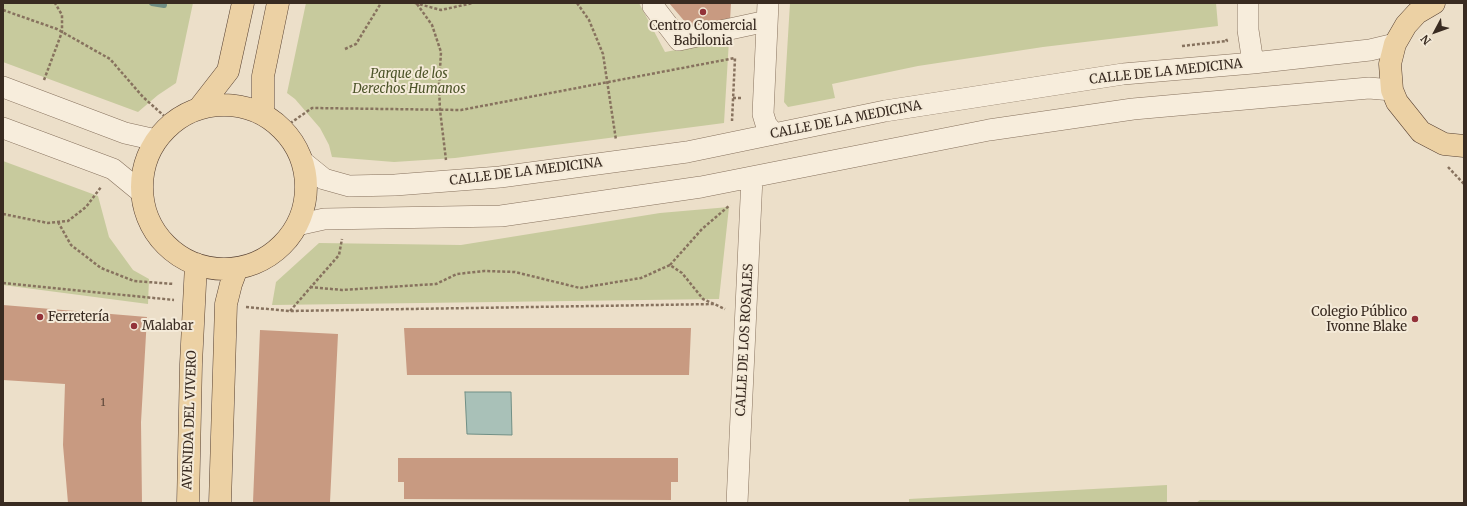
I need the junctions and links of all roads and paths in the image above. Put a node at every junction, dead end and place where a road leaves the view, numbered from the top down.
1 (55, 3) edge
2 (242, 3) edge
3 (278, 3) edge
4 (381, 3) edge
5 (416, 3) edge
6 (473, 3) edge
7 (576, 3) edge
8 (1248, 3) edge
9 (1434, 3) edge
10 (653, 6) dead end
11 (3, 10) edge
12 (768, 12) edge
13 (62, 32) junction
14 (1395, 44) junction
15 (345, 49) dead end
16 (1253, 63) junction
17 (607, 83) junction
18 (3, 87) edge
19 (1392, 90) junction
20 (36, 99) junction
21 (200, 108) junction
22 (440, 110) junction
23 (263, 114) junction
24 (172, 123) junction
25 (732, 124) dead end
26 (3, 128) edge
27 (282, 129) junction
28 (774, 134) junction
29 (156, 140) junction
30 (1464, 146) edge
31 (619, 161) junction
32 (303, 162) junction
33 (114, 168) junction
34 (450, 181) junction
35 (752, 182) junction
36 (142, 192) junction
37 (3, 214) edge
38 (347, 218) junction
39 (58, 222) junction
40 (297, 225) junction
41 (670, 265) junction
42 (237, 268) junction
43 (3, 283) edge
44 (196, 284) junction
45 (310, 287) junction
46 (226, 304) junction
47 (715, 304) junction
48 (289, 311) junction
49 (746, 318) junction
50 (188, 503) edge
51 (220, 503) edge
52 (737, 503) edge

1 - 13 path
2 - 21 main road
3 - 23 main road
4 - 15 path
5 - 6 path
5 - 22 path
7 - 17 path
8 - 16 street
9 - 14 main road
10 - 12 street
11 - 13 path
12 - 28 street
13 - 20 path
13 - 24 path
14 - 16 street, CALLE DE LA MEDICINA
14 - 19 main road
16 - 28 street, CALLE DE LA MEDICINA
17 - 22 path
17 - 25 path
17 - 31 path
18 - 20 street
19 - 30 main road
19 - 35 street
20 - 29 street
21 - 23 main road
21 - 24 main road
22 - 27 path
22 - 34 path
23 - 27 main road
24 - 29 main road
26 - 33 street
27 - 32 main road
28 - 31 street, CALLE DE LA MEDICINA
29 - 36 main road
31 - 34 street, CALLE DE LA MEDICINA
32 - 34 street, CALLE DE LA MEDICINA
32 - 40 main road
33 - 36 street
33 - 39 path
35 - 38 street
35 - 41 path
35 - 49 street, CALLE DE LOS ROSALES
36 - 44 main road
37 - 39 path
38 - 40 street
38 - 45 path
39 - 44 path
40 - 42 main road
41 - 45 path
41 - 47 path
42 - 44 main road
42 - 46 main road
43 - 44 path
44 - 50 main road, AVENIDA DEL VIVERO
45 - 48 path
46 - 48 path
46 - 51 main road
47 - 48 path
47 - 49 path
49 - 52 street, CALLE DE LOS ROSALES

